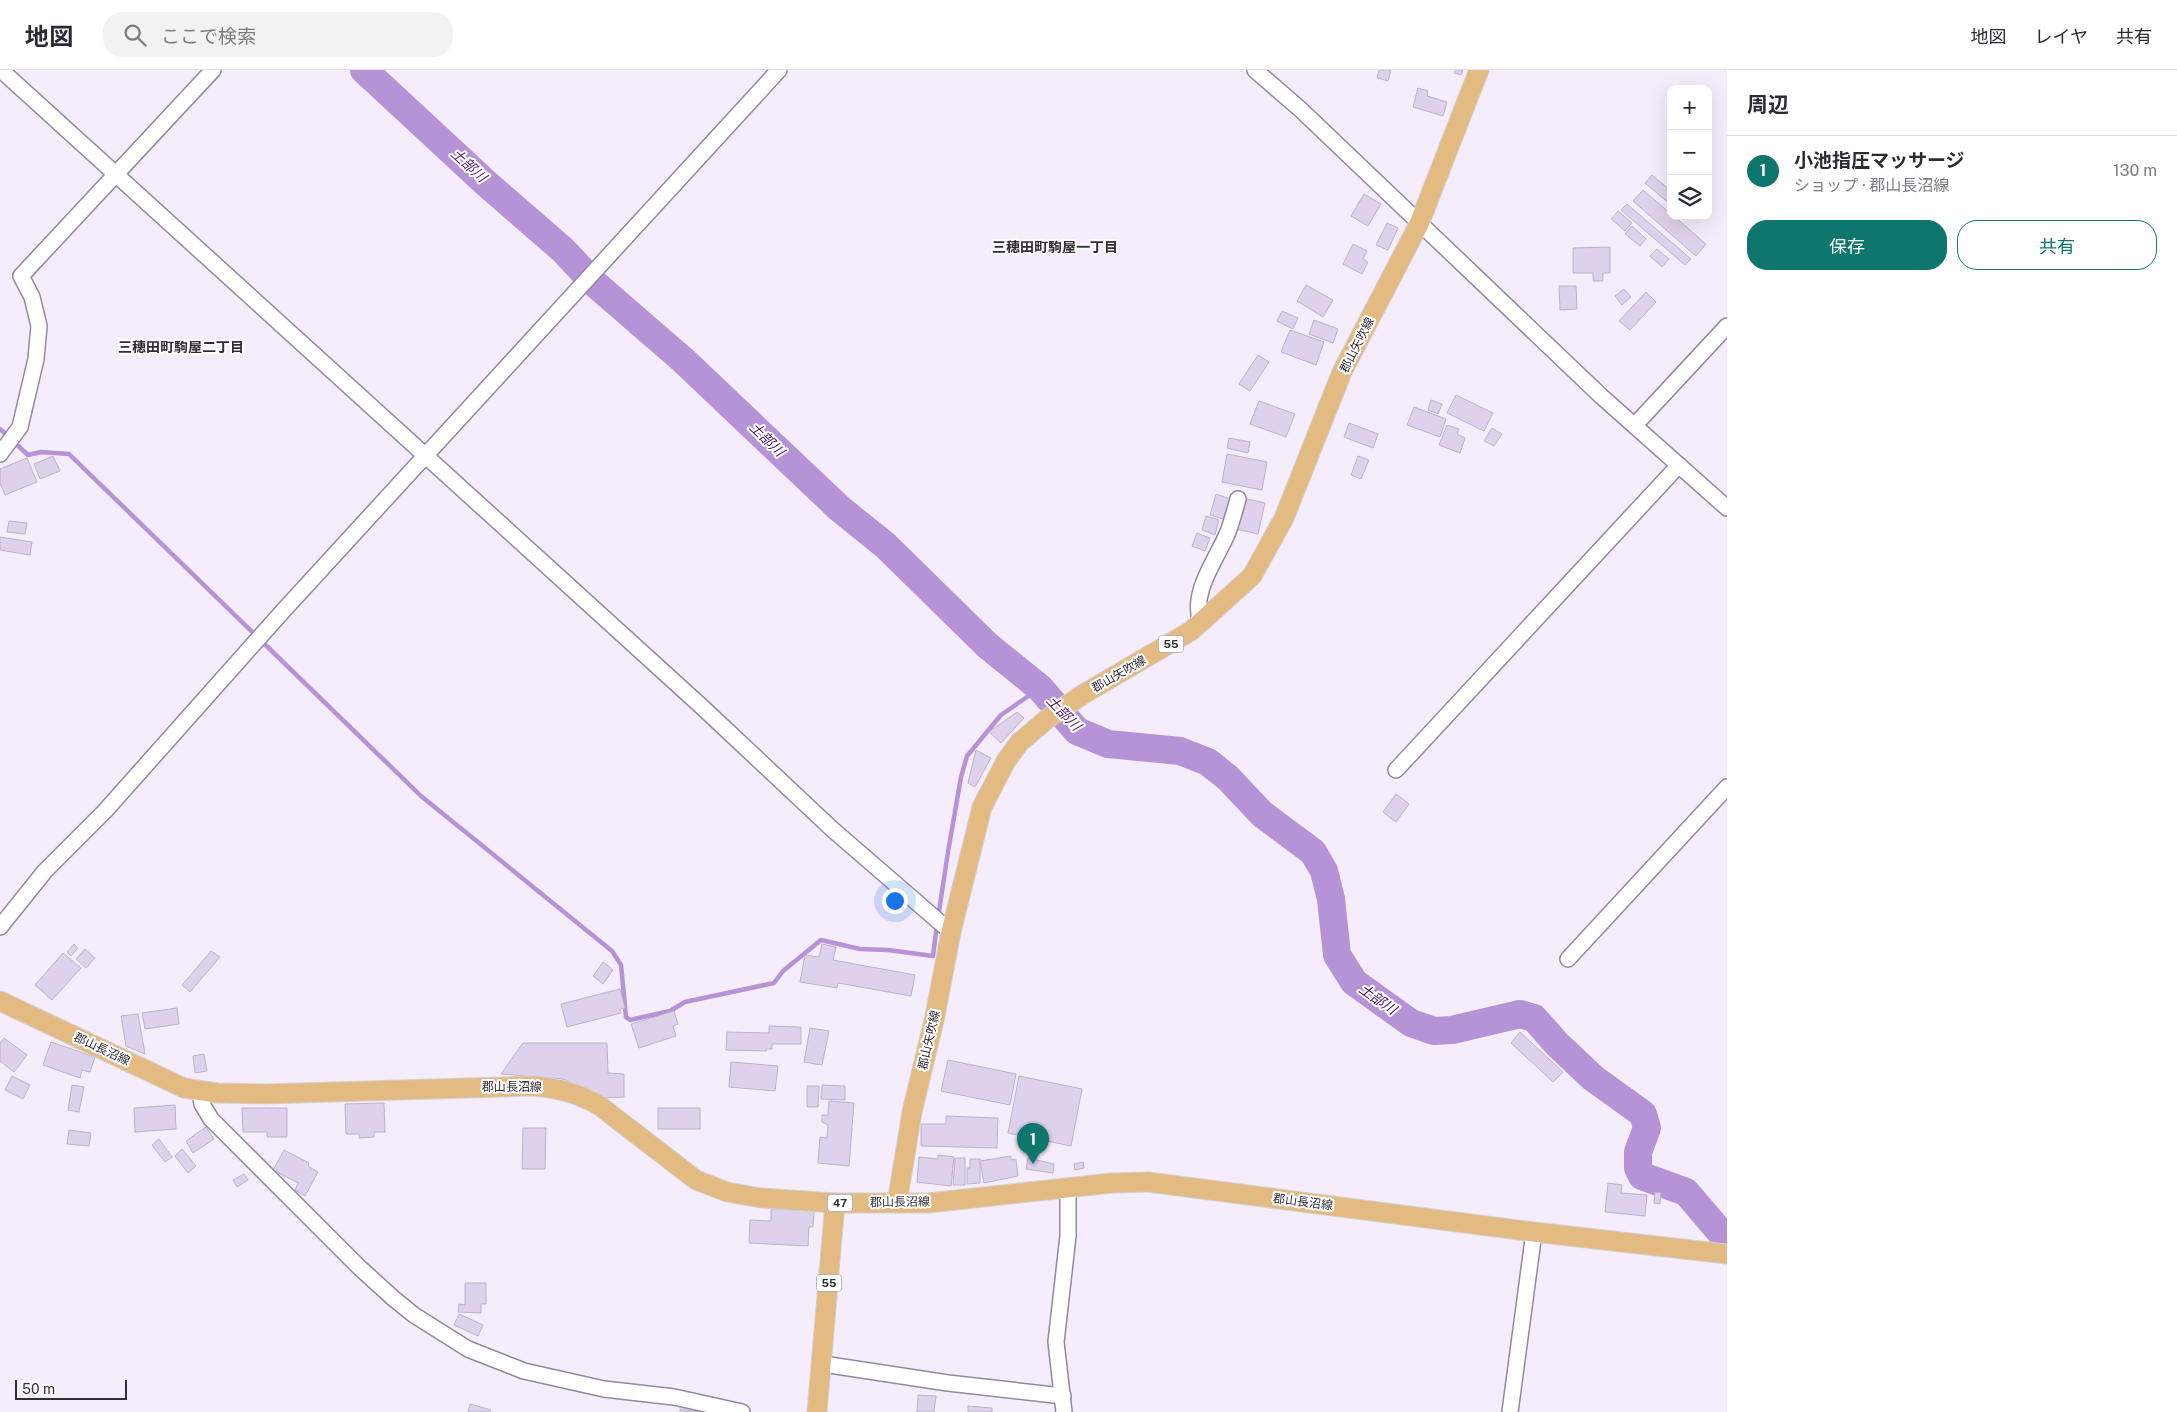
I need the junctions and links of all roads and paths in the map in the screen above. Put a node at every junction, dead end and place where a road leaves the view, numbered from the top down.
1 (1, 70) edge
2 (213, 70) edge
3 (779, 70) edge
4 (1255, 70) edge
5 (1478, 70) edge
6 (114, 175) junction
7 (1419, 224) junction
8 (1727, 326) edge
9 (1635, 425) junction
10 (0, 454) edge
11 (426, 456) junction
12 (1679, 465) junction
13 (1238, 499) dead end
14 (1727, 508) edge
15 (1201, 623) junction
16 (1396, 770) dead end
17 (1727, 786) edge
18 (0, 927) edge
19 (951, 932) junction
20 (1568, 959) dead end
21 (0, 1001) edge
22 (200, 1090) junction
23 (1068, 1188) junction
24 (835, 1203) junction
25 (897, 1204) junction
26 (1534, 1232) junction
27 (1727, 1254) edge
28 (823, 1364) junction
29 (1063, 1396) junction
30 (742, 1412) edge
31 (817, 1412) edge
32 (1064, 1412) edge
33 (1510, 1412) edge

1 - 6 street
2 - 6 street
3 - 11 street
4 - 7 street
5 - 7 main road, 郡山矢吹線 / 55
6 - 10 street
6 - 11 street
7 - 9 street
7 - 15 main road, 郡山矢吹線 / 55
8 - 9 street
9 - 12 street
11 - 18 street
11 - 19 street
12 - 14 street
12 - 16 street
13 - 15 street
15 - 19 main road, 郡山矢吹線 / 55
17 - 20 street
19 - 25 main road, 郡山矢吹線 / 55
21 - 22 main road, 郡山長沼線 / 47
22 - 24 main road, 郡山長沼線 / 47
22 - 30 street
23 - 25 main road, 郡山長沼線 / 47
23 - 26 main road, 郡山長沼線 / 47
23 - 29 street
24 - 25 main road, 郡山長沼線 / 47
24 - 28 main road, 55
26 - 27 main road, 郡山長沼線 / 47
26 - 33 street
28 - 29 street
28 - 31 main road, 55
29 - 32 street

